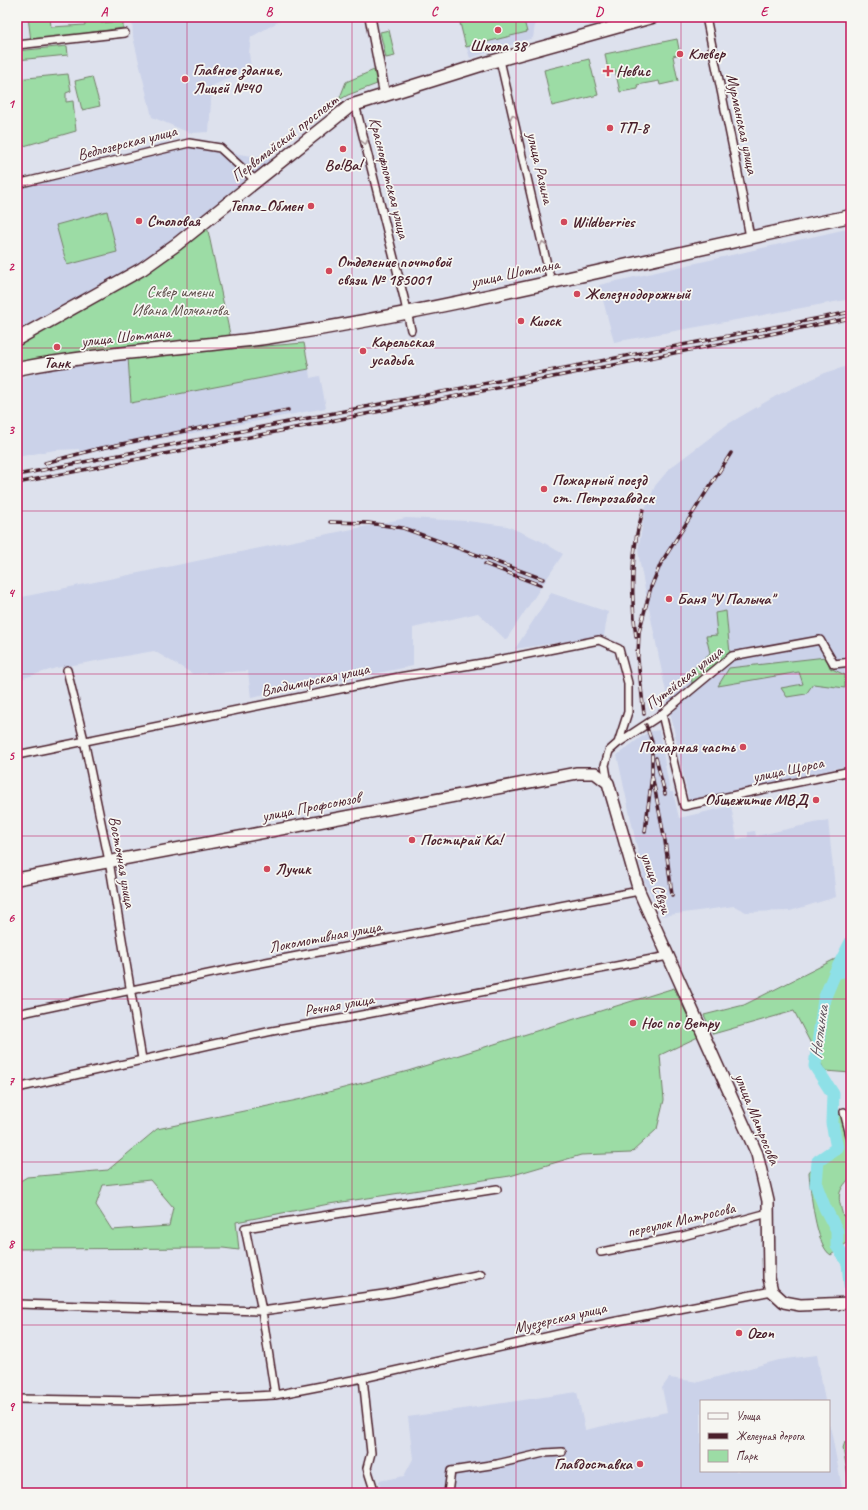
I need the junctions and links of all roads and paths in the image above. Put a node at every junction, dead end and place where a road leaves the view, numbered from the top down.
1 (370, 17) edge
2 (652, 17) edge
3 (706, 17) edge
4 (124, 33) dead end
5 (17, 45) edge
6 (500, 60) junction
7 (385, 96) junction
8 (355, 104) junction
9 (256, 181) junction
10 (17, 184) edge
11 (851, 216) edge
12 (750, 237) junction
13 (551, 282) junction
14 (408, 312) junction
15 (411, 330) dead end
16 (17, 339) edge
17 (17, 369) edge
18 (851, 662) edge
19 (67, 670) dead end
20 (662, 714) junction
21 (84, 740) junction
22 (618, 743) junction
23 (17, 755) edge
24 (851, 771) edge
25 (608, 783) junction
26 (109, 862) junction
27 (17, 878) edge
28 (639, 891) junction
29 (668, 956) junction
30 (129, 990) junction
31 (683, 991) joint
32 (17, 1014) edge
33 (142, 1059) junction
34 (17, 1088) edge
35 (844, 1112) dead end
36 (851, 1139) edge
37 (497, 1189) dead end
38 (768, 1213) junction
39 (600, 1252) dead end
40 (482, 1274) dead end
41 (772, 1291) junction
42 (17, 1304) edge
43 (848, 1304) edge
44 (262, 1311) junction
45 (363, 1378) junction
46 (275, 1395) junction
47 (17, 1399) edge
48 (562, 1452) dead end
49 (375, 1493) edge
50 (448, 1493) edge

1 - 7 street, Краснофлотская улица
2 - 6 main road, Первомайский проспект
3 - 12 street, Мурманская улица
4 - 5 street
6 - 7 main road, Первомайский проспект
13 -> 6 street, улица Разина
7 - 8 main road, Первомайский проспект
8 - 9 main road, Первомайский проспект
8 -> 14 street, Краснофлотская улица
9 - 10 street, Ведлозерская улица
9 - 16 main road, Первомайский проспект
11 - 12 main road, улица Шотмана
12 - 13 main road, улица Шотмана
13 - 14 main road, улица Шотмана
14 - 15 street, Краснофлотская улица
14 - 17 main road, улица Шотмана
18 - 20 street, Путейская улица
19 - 21 street, Восточная улица
20 - 22 street, Путейская улица
20 - 24 street, улица Щорса
21 - 22 street, Владимирская улица
21 - 23 street, Владимирская улица
21 - 26 street, Восточная улица
22 - 25 street, Путейская улица
25 - 26 main road, улица Профсоюзов
25 - 28 main road, улица Связи
26 - 27 main road, улица Профсоюзов
26 - 30 street, Восточная улица
28 - 29 main road, улица Связи
28 - 30 street, Локомотивная улица
29 - 31 main road, улица Связи
29 - 33 street, Речная улица
30 - 32 street, Локомотивная улица
30 - 33 street, Восточная улица
31 - 38 main road, улица Матросова
33 - 34 street, Речная улица
35 - 36 street
37 - 44 street
38 - 39 street, переулок Матросова
38 - 41 main road, улица Матросова
40 - 44 street
41 - 43 main road
41 - 45 street, Муезерская улица
42 - 44 street
44 - 46 street
45 - 46 street, Муезерская улица
45 - 49 street
46 - 47 street, Муезерская улица
48 - 50 street

